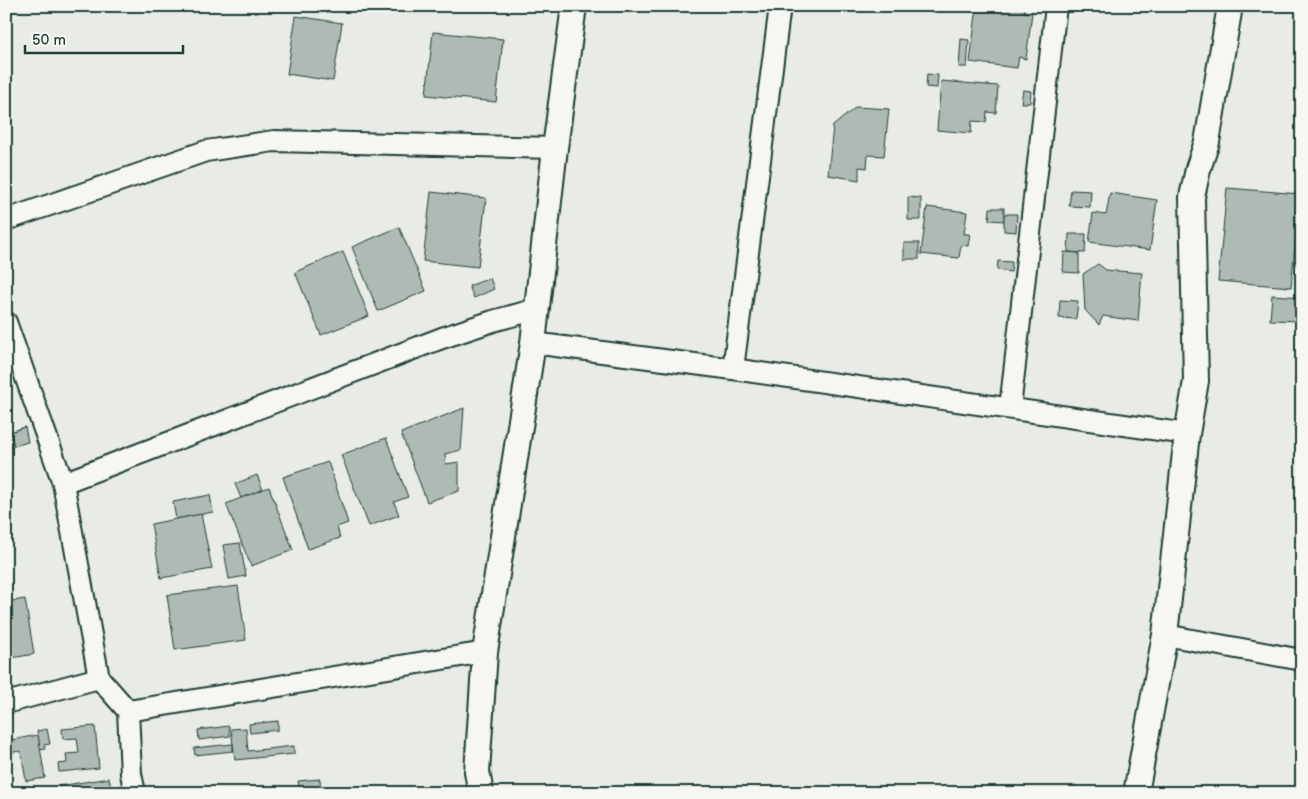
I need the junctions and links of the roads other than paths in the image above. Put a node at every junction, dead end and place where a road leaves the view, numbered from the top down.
1 (574, 6) edge
2 (780, 6) edge
3 (1056, 6) edge
4 (1230, 6) edge
5 (555, 148) junction
6 (6, 220) edge
7 (537, 309) junction
8 (6, 322) edge
9 (533, 343) junction
10 (733, 369) junction
11 (1010, 408) junction
12 (1187, 434) junction
13 (63, 483) junction
14 (1165, 635) junction
15 (485, 652) junction
16 (1302, 660) edge
17 (99, 678) junction
18 (6, 703) edge
19 (128, 711) junction
20 (476, 786) edge
21 (135, 793) edge
22 (1136, 793) edge

1 - 5 street
2 - 10 street
3 - 11 street
4 - 12 street
5 - 6 street
5 - 7 street
7 - 9 street
7 - 13 street
8 - 13 street
9 - 10 street
9 - 15 street
10 - 11 street
11 - 12 street
12 - 14 street
13 - 17 street
14 - 16 street
14 - 22 street
15 - 19 street
15 - 20 street
17 - 18 street
17 - 19 street
19 - 21 street

